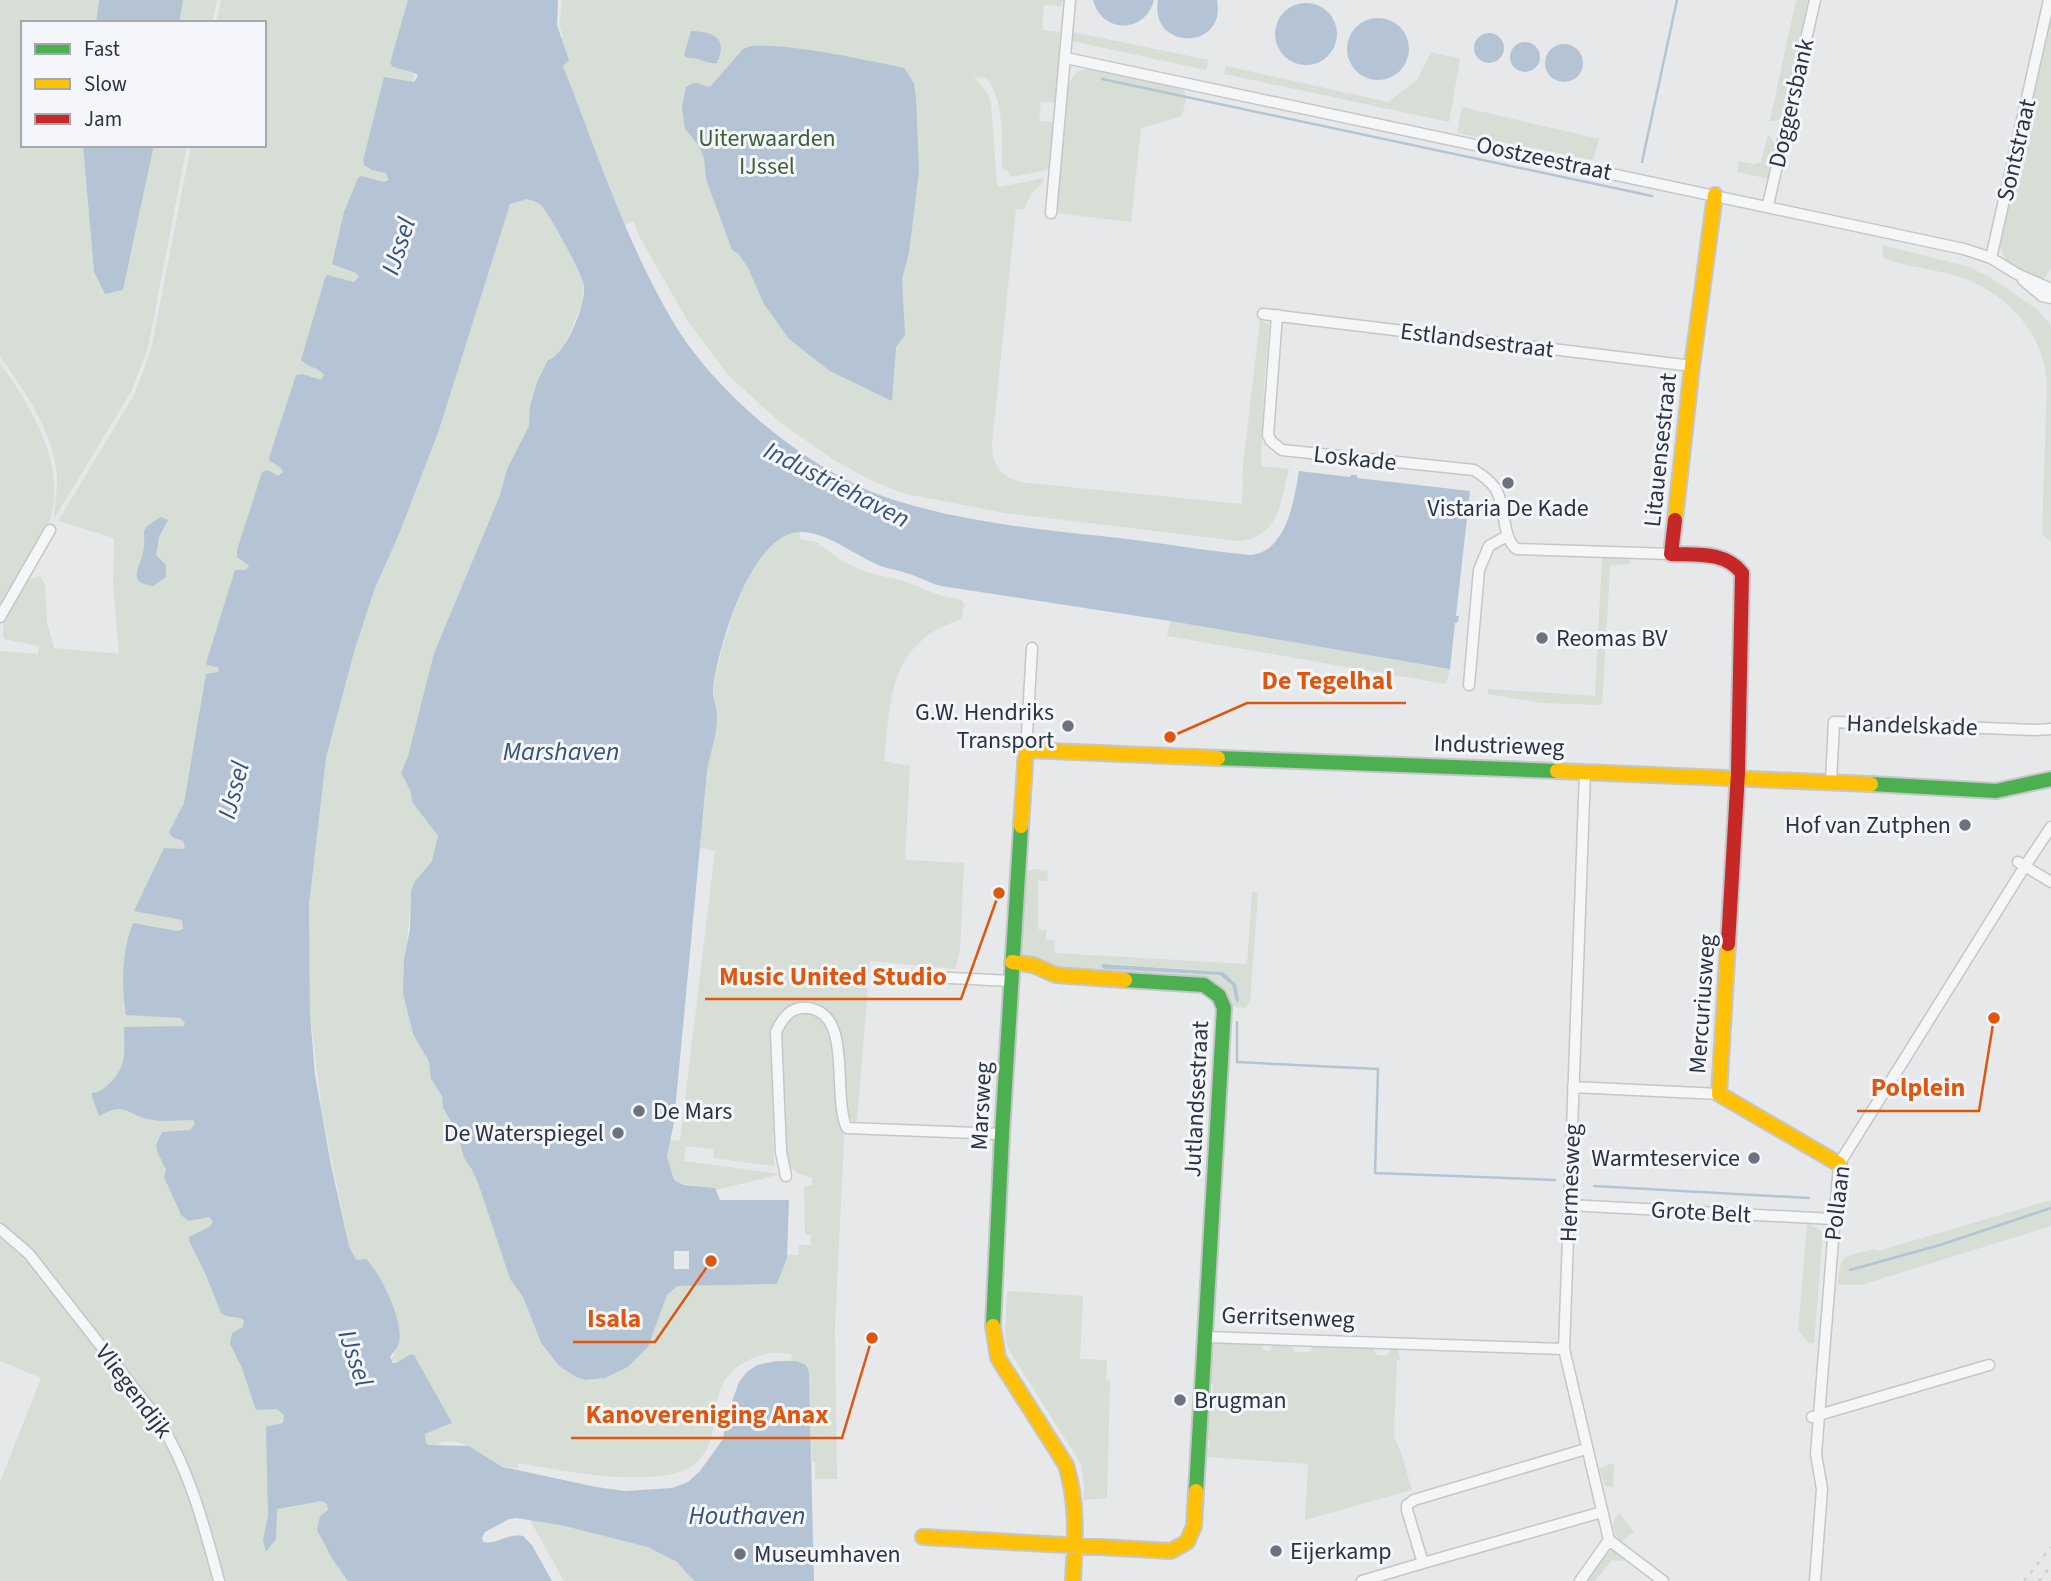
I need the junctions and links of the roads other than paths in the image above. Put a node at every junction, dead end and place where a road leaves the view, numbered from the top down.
1 (1070, 0) edge
2 (1815, 0) edge
3 (2049, 0) edge
4 (1066, 58) junction
5 (1714, 195) junction
6 (1768, 205) junction
7 (1052, 213) dead end
8 (1991, 258) junction
9 (2017, 274) junction
10 (2051, 289) edge
11 (2051, 298) edge
12 (1263, 314) dead end
13 (1277, 315) junction
14 (1692, 366) junction
15 (50, 530) dead end
16 (1507, 536) junction
17 (1671, 554) junction
18 (0, 617) edge
19 (1032, 648) dead end
20 (1469, 685) dead end
21 (2051, 729) edge
22 (1026, 750) junction
23 (2051, 769) edge
24 (1585, 772) junction
25 (1738, 778) junction
26 (2051, 779) edge
27 (1831, 783) junction
28 (1970, 788) junction
29 (2051, 820) edge
30 (2051, 827) edge
31 (2042, 838) junction
32 (2022, 864) junction
33 (2051, 882) edge
34 (1012, 962) junction
35 (910, 976) dead end
36 (1011, 981) junction
37 (1573, 1087) junction
38 (1719, 1094) junction
39 (1002, 1134) junction
40 (1839, 1164) junction
41 (786, 1176) dead end
42 (1569, 1205) junction
43 (1833, 1219) junction
44 (0, 1230) edge
45 (1206, 1337) junction
46 (1564, 1349) junction
47 (1989, 1365) dead end
48 (1815, 1416) junction
49 (1586, 1449) junction
50 (1602, 1512) junction
51 (923, 1537) dead end
52 (1609, 1540) junction
53 (1075, 1546) junction
54 (1423, 1563) junction
55 (219, 1581) edge
56 (1073, 1581) edge
57 (1362, 1581) edge
58 (1580, 1581) edge
59 (1662, 1581) edge
60 (1815, 1581) edge

1 - 4 street
2 - 6 street, Doggersbank
3 - 8 street, Sontstraat
4 - 5 street, Oostzeestraat
4 - 7 street
5 - 6 street, Oostzeestraat
5 - 14 street, Litauensestraat
6 - 8 street, Oostzeestraat
8 - 9 street, Oostzeestraat
9 - 10 street, Oostzeestraat
9 - 11 street, Oostzeestraat
12 - 13 street, Estlandsestraat
13 - 14 street, Estlandsestraat
13 - 16 street, Loskade
14 - 17 street, Litauensestraat
15 - 18 street
16 - 17 street, Loskade
16 - 20 street
17 - 25 street, Litauensestraat
19 - 22 street, Marsweg
21 - 27 street, Handelskade
22 - 24 street, Industrieweg
22 - 34 street, Marsweg
23 - 28 street, Industrieweg
24 - 25 street, Industrieweg
24 - 37 street, Hermesweg
25 - 27 street, Industrieweg
25 - 38 street, Mercuriusweg
26 - 28 street, Industrieweg
27 - 28 street, Industrieweg
29 - 31 street, Pollaan
30 - 31 street, Pollaan
31 - 32 street, Pollaan
32 - 33 street
32 - 40 street, Pollaan
34 - 36 street, Marsweg
34 - 45 street, Jutlandsestraat
35 - 36 street
36 - 39 street, Marsweg
37 - 38 street
37 - 42 street, Hermesweg
38 - 40 street, Mercuriusweg
39 - 41 street
39 - 53 street, Marsweg
40 - 43 street, Pollaan
42 - 43 street, Grote Belt
42 - 46 street, Hermesweg
43 - 48 street, Pollaan
44 - 55 street, Vliegendijk
45 - 46 street, Gerritsenweg
45 - 53 street, Gerritsenweg
46 - 49 street, Hermesweg
47 - 48 street
48 - 60 street, Pollaan
49 - 50 street, Hermesweg
49 - 54 street
50 - 52 street, Hermesweg
50 - 54 street
51 - 53 street
52 - 58 street
52 - 59 street
53 - 56 street, Marsweg
54 - 57 street

